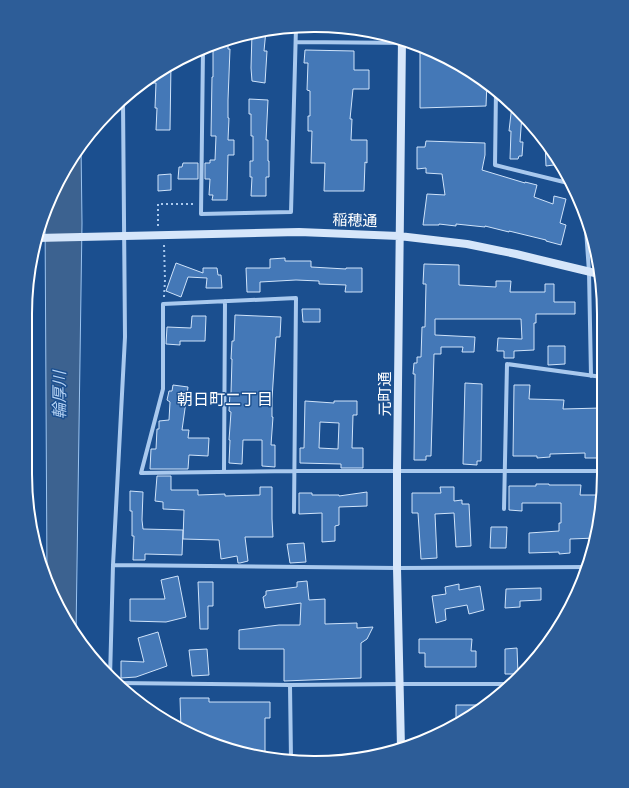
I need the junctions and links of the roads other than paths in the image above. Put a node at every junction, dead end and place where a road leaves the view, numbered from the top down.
1 (296, 33) edge
2 (385, 41) edge
3 (296, 42) junction
4 (402, 46) edge
5 (203, 55) edge
6 (496, 98) edge
7 (124, 106) edge
8 (564, 182) edge
9 (125, 236) junction
10 (399, 236) junction
11 (43, 238) edge
12 (587, 240) edge
13 (589, 272) junction
14 (594, 273) edge
15 (225, 301) junction
16 (591, 376) junction
17 (597, 377) edge
18 (295, 471) junction
19 (397, 471) junction
20 (505, 471) junction
21 (597, 471) edge
22 (224, 472) junction
23 (504, 509) dead end
24 (294, 512) dead end
25 (113, 564) junction
26 (581, 567) edge
27 (397, 568) junction
28 (110, 668) edge
29 (125, 683) edge
30 (400, 684) junction
31 (503, 684) edge
32 (290, 685) junction
33 (401, 742) edge
34 (291, 755) edge

1 - 3 street
2 - 3 street
3 - 5 street
4 - 10 street, 元町通
6 - 8 street
7 - 9 street
9 - 10 street, 稲穂通
9 - 11 street, 稲穂通
9 - 25 street
10 - 13 street, 稲穂通
10 - 19 street, 元町通
12 - 13 street
13 - 14 street, 稲穂通
13 - 16 street
15 - 18 street
15 - 22 street
15 - 22 street
16 - 17 street
16 - 20 street
18 - 19 street
18 - 22 street
18 - 24 street
19 - 20 street
19 - 27 street, 元町通
20 - 21 street
20 - 23 street
25 - 27 street
25 - 28 street
26 - 27 street
27 - 30 street, 元町通
29 - 32 street
30 - 31 street
30 - 32 street
30 - 33 street, 元町通
32 - 34 street

